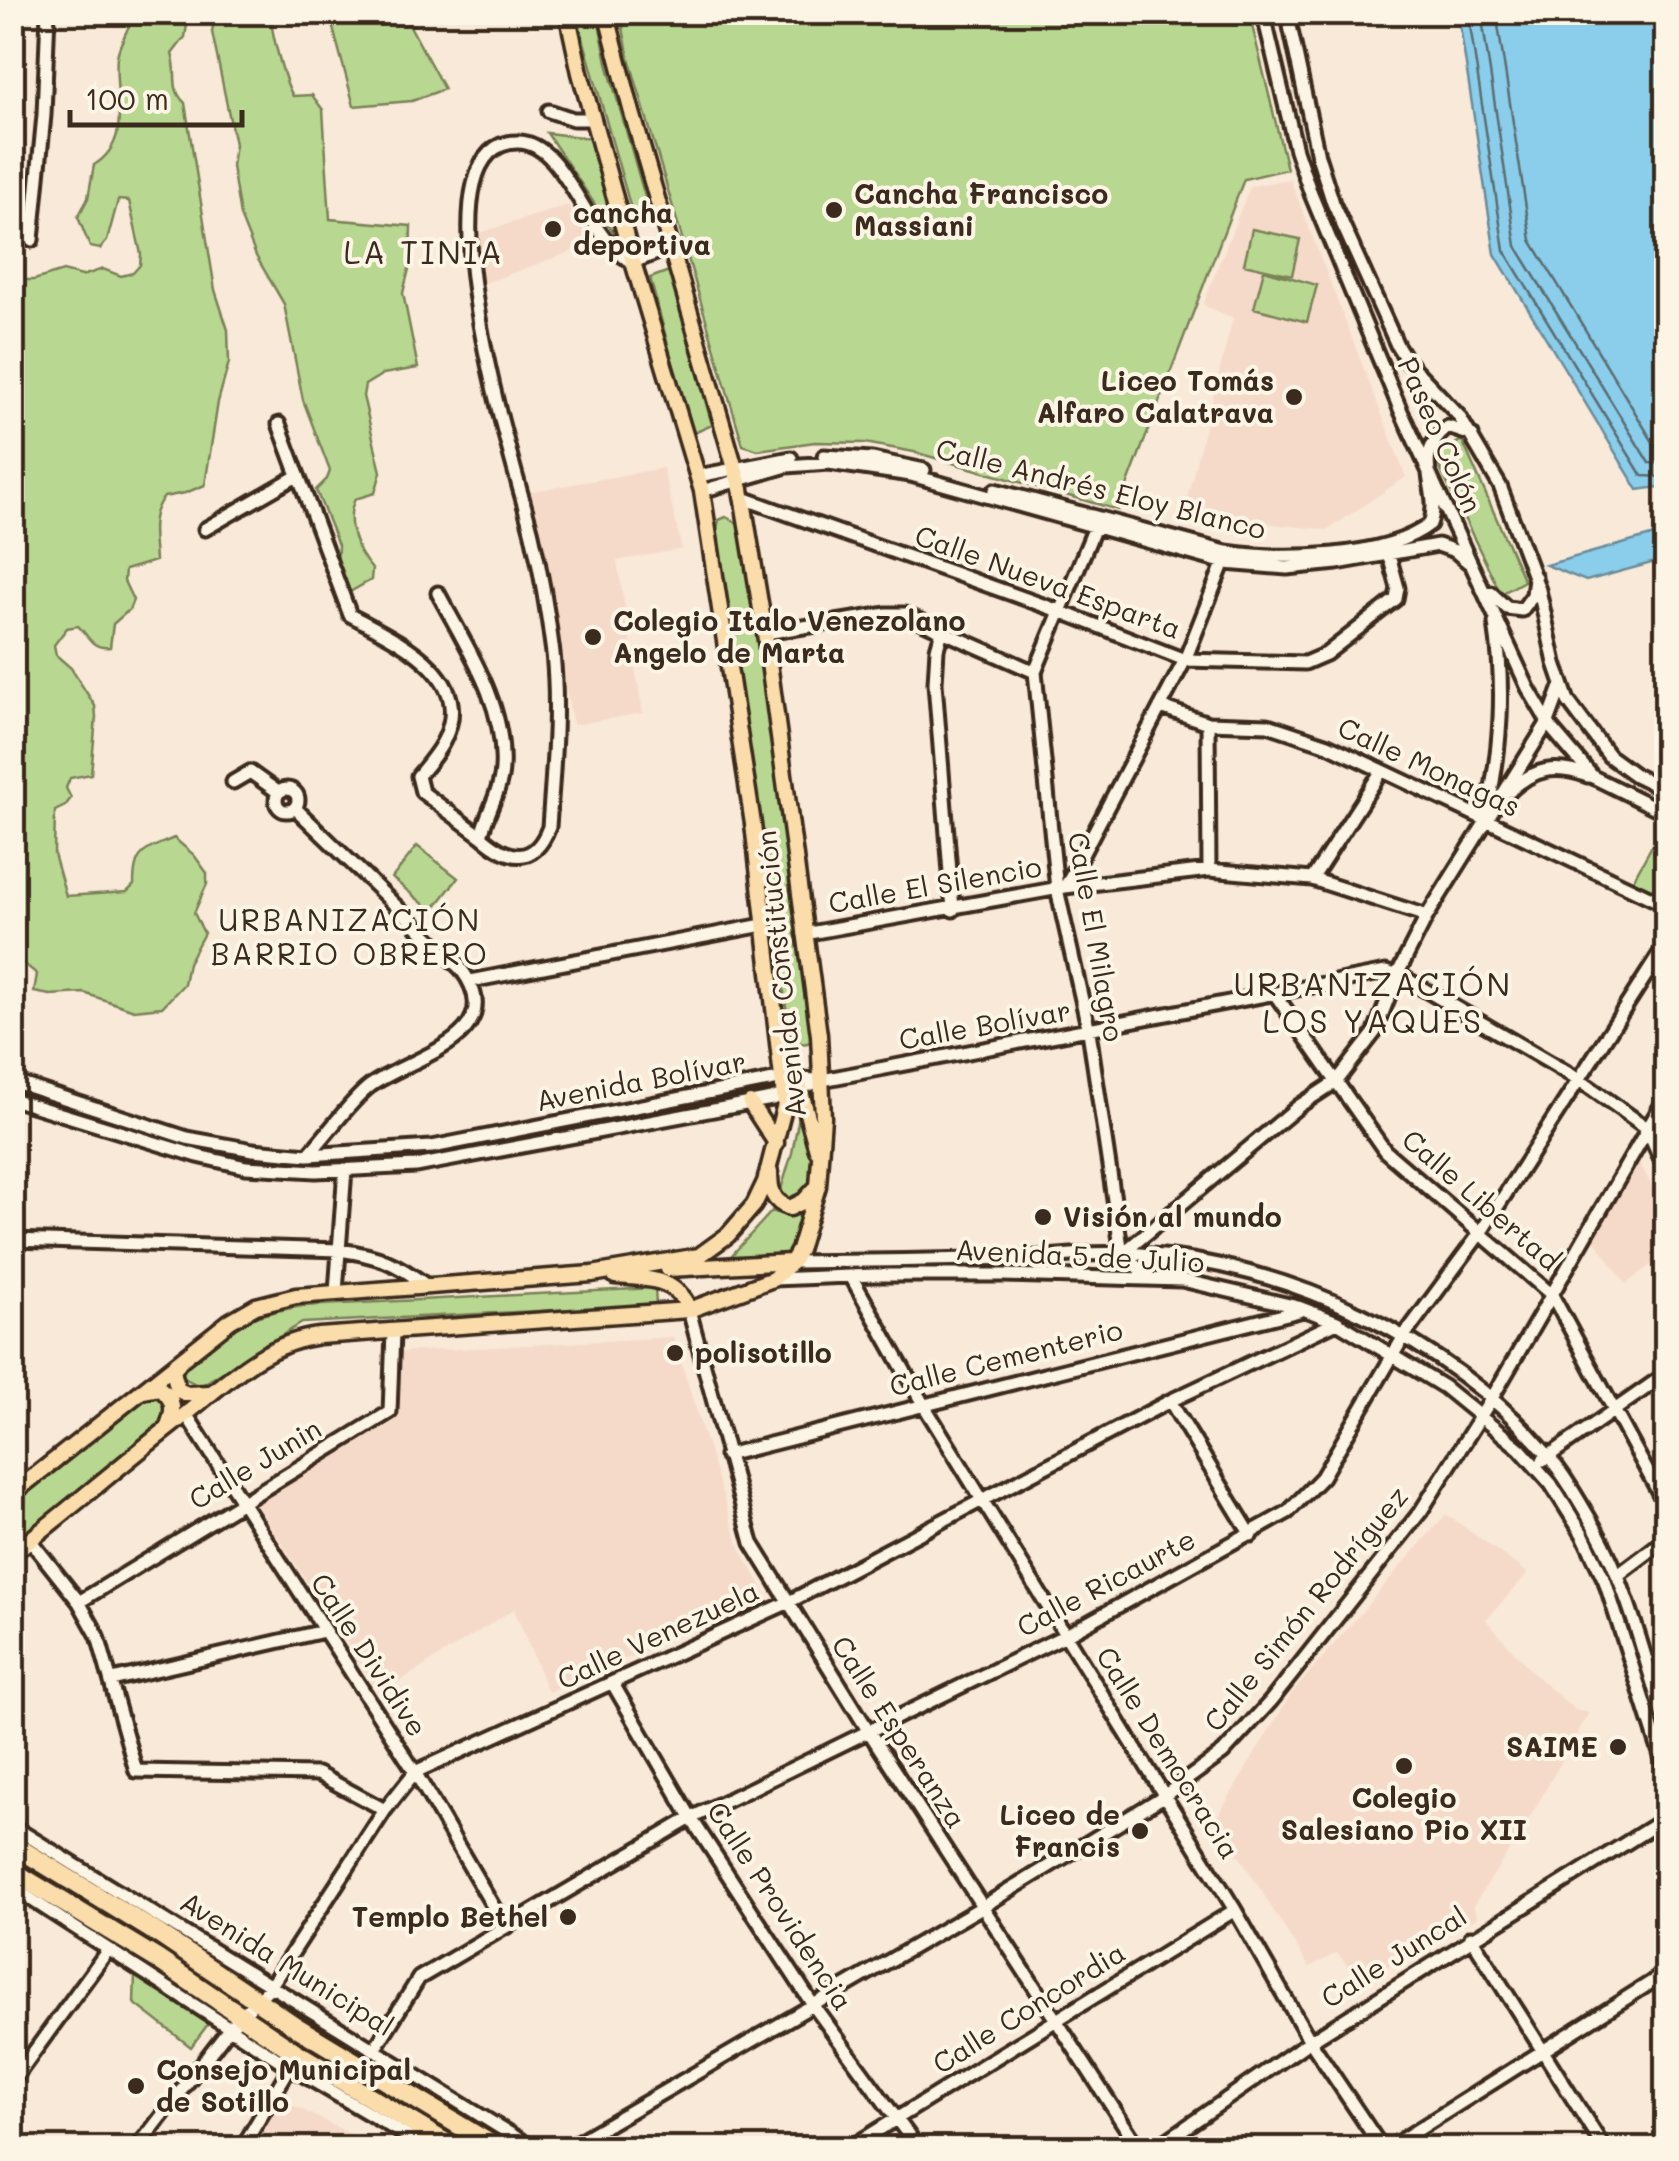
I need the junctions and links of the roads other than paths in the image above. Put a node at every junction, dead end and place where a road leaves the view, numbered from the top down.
1 (48, 12) edge
2 (566, 12) edge
3 (606, 12) edge
4 (1263, 12) edge
5 (1286, 12) edge
6 (548, 111) dead end
7 (593, 119) junction
8 (32, 240) dead end
9 (672, 247) junction
10 (633, 262) junction
11 (279, 424) dead end
12 (1472, 435) junction
13 (1426, 466) junction
14 (737, 473) junction
15 (298, 476) junction
16 (700, 484) junction
17 (743, 498) junction
18 (1096, 524) junction
19 (204, 529) dead end
20 (1388, 552) junction
21 (1225, 557) junction
22 (1475, 568) junction
23 (1535, 578) junction
24 (438, 594) dead end
25 (1492, 608) junction
26 (1062, 612) junction
27 (942, 631) junction
28 (765, 634) junction
29 (1185, 660) junction
30 (1035, 672) junction
31 (1562, 687) junction
32 (1161, 707) junction
33 (1548, 722) junction
34 (1208, 723) junction
35 (1381, 772) junction
36 (1593, 777) junction
37 (233, 782) dead end
38 (1666, 790) edge
39 (1666, 813) edge
40 (1486, 822) junction
41 (482, 836) junction
42 (1209, 870) junction
43 (1312, 879) junction
44 (1061, 888) junction
45 (1666, 905) edge
46 (953, 910) junction
47 (1428, 916) junction
48 (764, 925) junction
49 (804, 934) junction
50 (1666, 944) edge
51 (1398, 975) junction
52 (470, 981) junction
53 (1274, 994) junction
54 (1088, 1031) junction
55 (784, 1078) junction
56 (822, 1080) junction
57 (1578, 1080) junction
58 (12, 1081) edge
59 (1338, 1081) junction
60 (793, 1091) junction
61 (1666, 1097) edge
62 (12, 1098) edge
63 (750, 1103) junction
64 (1647, 1128) junction
65 (775, 1147) junction
66 (308, 1155) junction
67 (821, 1165) junction
68 (344, 1169) junction
69 (1666, 1171) edge
70 (818, 1186) junction
71 (1481, 1232) junction
72 (15, 1244) edge
73 (340, 1250) junction
74 (1122, 1254) junction
75 (792, 1262) junction
76 (592, 1274) junction
77 (852, 1278) junction
78 (773, 1279) junction
79 (1151, 1279) junction
80 (427, 1286) junction
81 (336, 1292) junction
82 (1304, 1292) junction
83 (1552, 1295) junction
84 (1298, 1309) junction
85 (689, 1310) junction
86 (1337, 1322) junction
87 (393, 1332) junction
88 (1404, 1336) junction
89 (1303, 1338) junction
90 (1394, 1355) junction
91 (182, 1357) junction
92 (1666, 1374) edge
93 (211, 1393) junction
94 (136, 1394) junction
95 (1492, 1398) junction
96 (1170, 1401) junction
97 (924, 1404) junction
98 (1612, 1410) junction
99 (186, 1414) junction
100 (1480, 1417) junction
101 (166, 1429) junction
102 (726, 1455) junction
103 (1548, 1455) junction
104 (1535, 1466) junction
105 (12, 1494) edge
106 (984, 1501) junction
107 (240, 1502) junction
108 (1666, 1506) edge
109 (1250, 1535) junction
110 (1666, 1539) edge
111 (30, 1540) junction
112 (12, 1554) edge
113 (1618, 1575) junction
114 (80, 1602) junction
115 (787, 1603) junction
116 (324, 1631) junction
117 (1066, 1635) junction
118 (112, 1680) junction
119 (613, 1684) junction
120 (1666, 1727) edge
121 (868, 1730) junction
122 (414, 1772) junction
123 (1666, 1772) edge
124 (1164, 1796) junction
125 (384, 1810) junction
126 (691, 1818) junction
127 (1666, 1818) edge
128 (12, 1826) edge
129 (12, 1844) edge
130 (12, 1871) edge
131 (12, 1879) edge
132 (12, 1887) edge
133 (43, 1890) junction
134 (982, 1908) junction
135 (1235, 1910) junction
136 (506, 1927) junction
137 (1471, 1937) junction
138 (108, 1950) junction
139 (1666, 1972) edge
140 (264, 1994) junction
141 (813, 2005) junction
142 (1058, 2020) junction
143 (236, 2021) junction
144 (1310, 2040) junction
145 (374, 2050) junction
146 (1545, 2052) junction
147 (290, 2066) junction
148 (12, 2082) edge
149 (898, 2118) junction
150 (137, 2148) edge
151 (242, 2148) edge
152 (427, 2148) edge
153 (454, 2148) edge
154 (497, 2148) edge
155 (533, 2148) edge
156 (566, 2148) edge
157 (849, 2148) edge
158 (918, 2148) edge
159 (1139, 2148) edge
160 (1156, 2148) edge
161 (1385, 2148) edge
162 (1604, 2148) edge

1 - 8 street
2 - 7 main road, Avenida Constitución
3 - 9 main road, Avenida Constitución
4 - 13 street, Paseo Colón
5 - 12 street, Paseo Colón
6 - 7 street
7 - 10 main road, Avenida Constitución
9 - 10 street
9 - 14 main road, Avenida Constitución
10 - 16 main road, Avenida Constitución
10 - 41 street
11 - 15 street
12 - 13 street
12 - 23 street, Paseo Colón
13 - 21 street, Calle Andrés Eloy Blanco
13 - 22 street, Paseo Colón
14 - 16 street, Calle Andrés Eloy Blanco
14 - 17 main road, Avenida Constitución
14 - 18 street, Calle Andrés Eloy Blanco
15 - 19 street
15 - 41 street
16 - 48 main road, Avenida Constitución
17 - 26 street, Calle Nueva Esparta
17 - 28 main road, Avenida Constitución
18 - 21 street, Calle Andrés Eloy Blanco
18 - 26 street
20 - 21 street, Calle Andrés Eloy Blanco
20 - 22 street, Calle Andrés Eloy Blanco
20 - 29 street, Calle Nueva Esparta
21 - 29 street
22 - 23 street
22 - 25 street, Paseo Colón
23 - 31 street, Paseo Colón
24 - 41 street
25 - 33 street, Paseo Colón
25 - 40 street
26 - 29 street, Calle Nueva Esparta
26 - 30 street
27 - 28 street
27 - 30 street
27 - 46 street
28 - 49 main road, Avenida Constitución
29 - 32 street
30 - 44 street, Calle El Milagro
31 - 33 street
31 - 38 street, Paseo Colón
32 - 34 street, Calle Monagas
32 - 44 street
33 - 36 street, Paseo Colón
33 - 40 street
34 - 35 street, Calle Monagas
34 - 42 street
35 - 40 street, Calle Monagas
35 - 43 street
36 - 39 street, Paseo Colón
36 - 40 street
37 - 52 street
40 - 45 street, Calle Monagas
40 - 47 street
42 - 43 street, Calle El Silencio
42 - 44 street, Calle El Silencio
43 - 47 street, Calle El Silencio
44 - 46 street, Calle El Silencio
44 - 54 street, Calle El Milagro
46 - 49 street, Calle El Silencio
47 - 51 street
48 - 52 street
48 - 55 main road, Avenida Constitución
49 - 56 main road, Avenida Constitución
50 - 57 street, Calle Ricaurte
51 - 53 street, Calle Bolívar
51 - 57 street
51 - 59 street
52 - 66 street
53 - 54 street, Calle Bolívar
53 - 59 street, Calle Libertad
54 - 56 street, Calle Bolívar
54 - 74 street, Calle El Milagro
55 - 56 street, Avenida Bolívar
55 - 60 main road, Avenida Constitución
55 - 66 street, Avenida Bolívar
56 - 60 street, Avenida Bolívar
56 - 67 main road, Avenida Constitución
57 - 64 street
57 - 71 street, Calle Ricaurte
58 - 66 street, Avenida Bolívar
59 - 71 street, Calle Libertad
59 - 74 street
60 - 63 street, Avenida Bolívar
60 - 65 main road, Avenida Constitución
60 - 67 main road
61 - 64 street, Calle Simón Rodríguez
62 - 68 street, Avenida Bolívar
63 - 65 main road
63 - 68 street, Avenida Bolívar
64 - 69 street
64 - 83 street, Calle Simón Rodríguez
65 - 70 main road
65 - 76 main road, Avenida Constitución
67 - 70 main road, Avenida Constitución
68 - 73 street
70 - 75 main road, Avenida Constitución
71 - 83 street, Calle Libertad
71 - 88 street, Calle Ricaurte
72 - 73 street
73 - 80 street
73 - 81 street
74 - 75 street, Avenida 5 de Julio
74 - 79 street
74 - 82 street, Avenida 5 de Julio
75 - 76 main road
75 - 78 main road, Avenida Constitución
76 - 80 main road, Avenida Constitución
76 - 85 main road
77 - 78 street, Avenida 5 de Julio
77 - 79 street, Avenida 5 de Julio
77 - 97 street, Calle Democracia
78 - 85 main road, Avenida Constitución
79 - 84 street, Avenida 5 de Julio
80 - 81 main road, Avenida Constitución
81 - 91 main road, Avenida Constitución
82 - 84 street
82 - 88 street, Avenida 5 de Julio
83 - 95 street, Calle Simón Rodríguez
83 - 98 street, Calle Libertad
84 - 86 street, Avenida 5 de Julio
84 - 89 street
84 - 97 street, Calle Cementerio
85 - 87 main road, Avenida Constitución
85 - 102 street, Calle Esperanza
86 - 89 street, Calle Venezuela
86 - 90 street, Avenida 5 de Julio
87 - 93 main road, Avenida Constitución
87 - 107 street, Calle Junin
88 - 90 street, Calle Ricaurte
88 - 95 street, Avenida 5 de Julio
89 - 96 street, Calle Venezuela
90 - 100 street, Avenida 5 de Julio
90 - 109 street, Calle Ricaurte
91 - 93 main road
91 - 94 main road, Avenida Constitución
92 - 98 street
93 - 99 main road, Avenida Constitución
94 - 101 main road
94 - 105 main road, Avenida Constitución
95 - 100 street, Calle Simón Rodríguez
95 - 103 street, Avenida 5 de Julio
96 - 106 street, Calle Venezuela
96 - 109 street
97 - 102 street, Calle Cementerio
97 - 106 street, Calle Democracia
98 - 103 street
98 - 108 street, Calle Libertad
99 - 101 main road, Avenida Constitución
99 - 107 street, Calle Dividive
100 - 104 street, Avenida 5 de Julio
100 - 124 street, Calle Simón Rodríguez
101 - 111 main road, Avenida Constitución
102 - 115 street, Calle Esperanza
103 - 104 street
103 - 113 street, Avenida 5 de Julio
104 - 123 street, Avenida 5 de Julio
106 - 115 street, Calle Venezuela
106 - 117 street, Calle Democracia
107 - 114 street, Calle Junin
107 - 116 street, Calle Dividive
109 - 117 street, Calle Ricaurte
110 - 113 street
111 - 112 main road, Avenida Constitución
111 - 114 street
113 - 120 street, Avenida 5 de Julio
114 - 118 street
115 - 119 street, Calle Venezuela
115 - 121 street, Calle Esperanza
116 - 118 street
116 - 122 street, Calle Dividive
117 - 121 street, Calle Ricaurte
117 - 124 street, Calle Democracia
118 - 125 street
119 - 122 street, Calle Venezuela
119 - 126 street, Calle Providencia
121 - 126 street, Calle Ricaurte
121 - 134 street, Calle Esperanza
122 - 125 street, Calle Venezuela
122 - 136 street, Calle Dividive
124 - 134 street, Calle Simón Rodríguez
124 - 135 street, Calle Democracia
125 - 140 street, Calle Venezuela
126 - 136 street, Calle Ricaurte
126 - 141 street, Calle Providencia
127 - 137 street, Calle Juncal
128 - 140 street, Avenida Municipal
129 - 140 highway, Avenida Municipal
130 - 133 highway
131 - 133 highway
132 - 138 street
133 - 143 highway
134 - 141 street, Calle Simón Rodríguez
134 - 142 street, Calle Esperanza
135 - 142 street, Calle Concordia
135 - 144 street, Calle Democracia
136 - 145 street, Calle Ricaurte
137 - 144 street, Calle Juncal
137 - 146 street
138 - 143 street
138 - 148 street
139 - 146 street
140 - 143 street, Calle Venezuela
140 - 145 street, Avenida Municipal
140 - 154 highway, Avenida Municipal
141 - 149 street, Calle Providencia
141 - 156 street, Calle Simón Rodríguez
142 - 149 street, Calle Concordia
142 - 159 street, Calle Esperanza
143 - 147 street
143 - 150 street, Calle Venezuela
143 - 153 highway
144 - 160 street, Calle Juncal
144 - 161 street, Calle Democracia
145 - 155 street, Avenida Municipal
146 - 161 street
146 - 162 street
147 - 151 street
147 - 152 street
149 - 157 street, Calle Concordia
149 - 158 street, Calle Providencia

